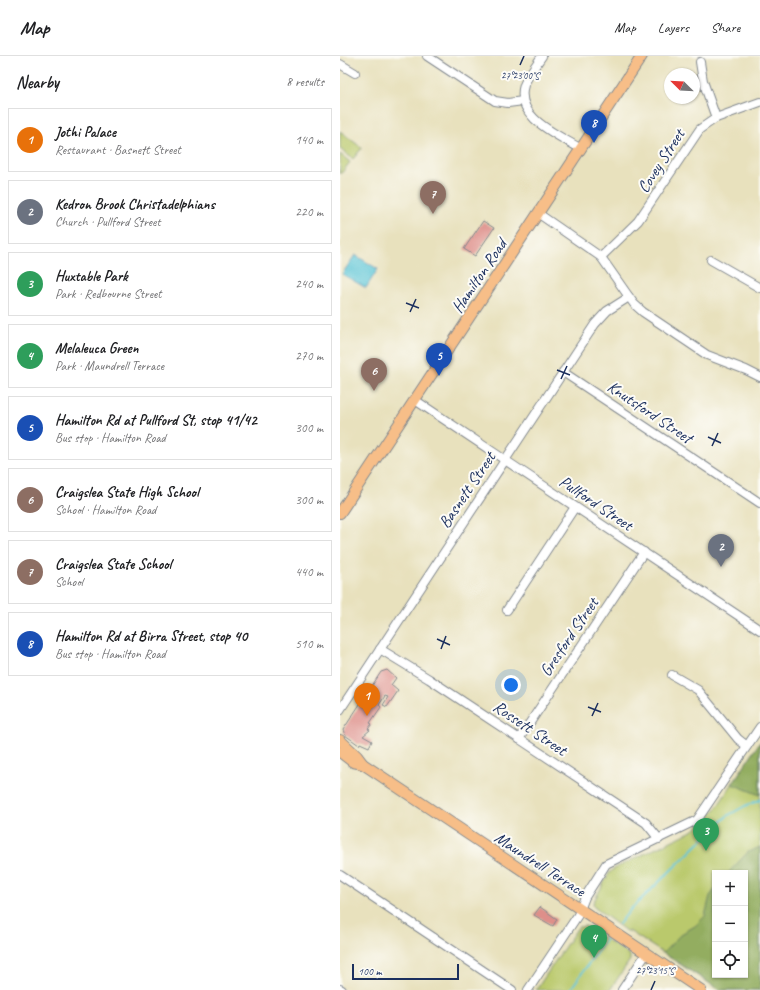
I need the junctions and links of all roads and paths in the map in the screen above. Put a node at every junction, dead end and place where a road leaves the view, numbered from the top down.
1 (427, 56) edge
2 (542, 56) edge
3 (642, 56) edge
4 (700, 62) dead end
5 (340, 64) edge
6 (355, 73) dead end
7 (523, 101) junction
8 (760, 102) edge
9 (716, 118) junction
10 (581, 149) junction
11 (539, 214) junction
12 (601, 257) junction
13 (711, 260) dead end
14 (760, 288) edge
15 (629, 297) junction
16 (563, 372) junction
17 (760, 377) edge
18 (415, 400) junction
19 (505, 460) junction
20 (760, 503) edge
21 (575, 507) junction
22 (340, 513) edge
23 (644, 552) junction
24 (507, 610) dead end
25 (760, 630) edge
26 (380, 649) junction
27 (672, 675) dead end
28 (340, 710) edge
29 (760, 727) edge
30 (519, 739) junction
31 (340, 740) edge
32 (747, 746) junction
33 (340, 752) edge
34 (363, 764) junction
35 (659, 839) junction
36 (340, 875) edge
37 (580, 909) junction
38 (646, 954) junction
39 (512, 990) edge
40 (528, 990) edge
41 (622, 990) edge
42 (701, 990) edge

1 - 7 street
2 - 7 street
3 - 10 main road, Hamilton Road
4 - 9 street
5 - 6 street
7 - 10 street
8 - 9 street, Covey Street
9 - 12 street, Covey Street
10 - 11 main road, Hamilton Road
11 - 12 street
11 - 18 main road, Hamilton Road
12 - 15 street
13 - 14 street
15 - 16 street, Basnett Street
15 - 17 street
16 - 19 street, Basnett Street
16 - 20 street, Knutsford Street
18 - 19 street, Pullford Street
18 - 22 main road, Hamilton Road
19 - 21 street, Pullford Street
19 - 26 street, Basnett Street
21 - 23 street, Pullford Street
21 - 24 street
23 - 25 street, Pullford Street
23 - 30 street, Gresford Street
26 - 28 street, Basnett Street
26 - 30 street, Rossett Street
27 - 32 street
29 - 32 street
30 - 35 street, Rossett Street
31 - 34 main road, Maundrell Terrace
32 - 35 street
33 - 34 main road, Maundrell Terrace
34 - 37 main road, Maundrell Terrace
35 - 37 street
36 - 39 street
37 - 38 main road, Maundrell Terrace
37 - 40 street
38 - 41 street
38 - 42 main road, Maundrell Terrace

